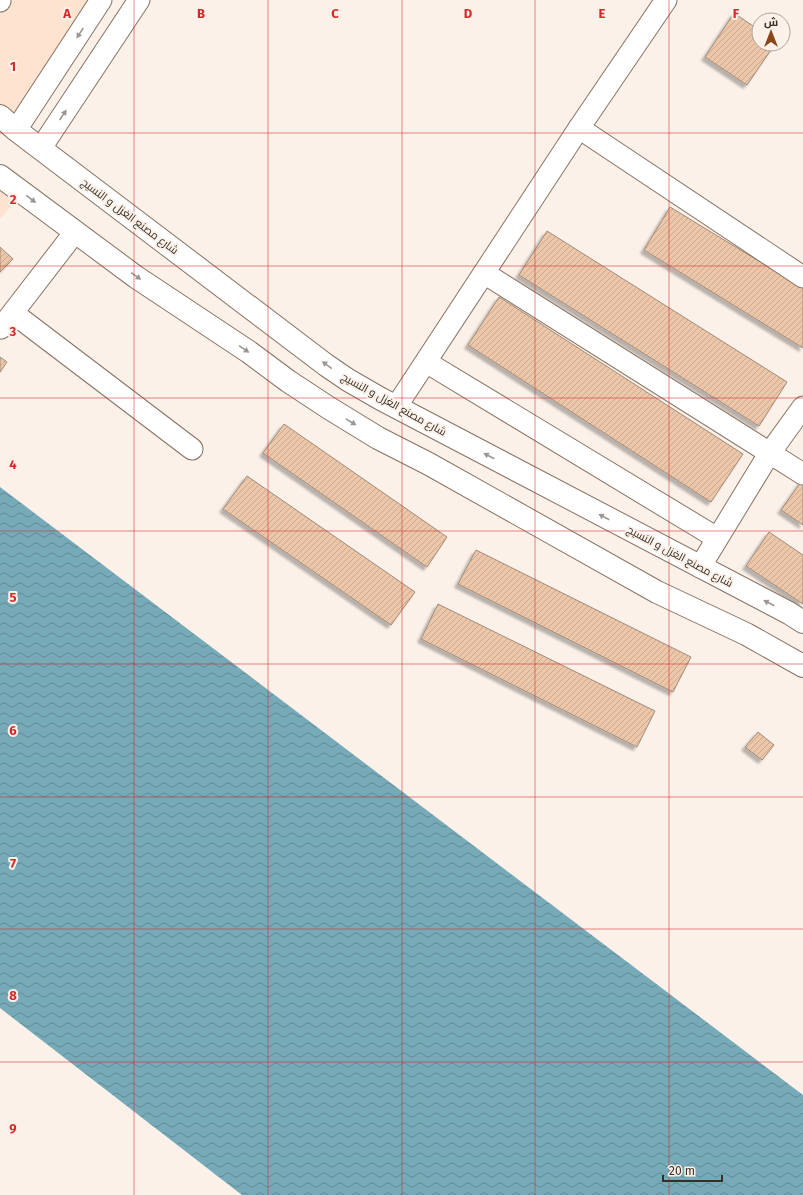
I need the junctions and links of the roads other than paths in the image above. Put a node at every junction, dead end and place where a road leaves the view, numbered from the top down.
1 (102, 0) edge
2 (139, 0) edge
3 (666, 0) edge
4 (8, 123) edge
5 (579, 128) junction
6 (41, 148) junction
7 (0, 176) edge
8 (75, 232) junction
9 (484, 273) junction
10 (803, 277) edge
11 (7, 321) edge
12 (426, 362) junction
13 (396, 407) junction
14 (803, 407) edge
15 (192, 449) dead end
16 (769, 454) junction
17 (803, 474) edge
18 (717, 538) junction
19 (700, 567) junction
20 (803, 622) edge
21 (803, 666) edge

1 -> 4 street
6 -> 2 street
3 - 5 street
4 - 6 main road, شارع مصنع الغزل و النسيج
5 - 9 street
5 - 10 street
13 -> 6 main road, شارع مصنع الغزل و النسيج
7 -> 8 main road
8 - 11 street
8 -> 21 main road
9 - 12 street
9 - 16 street
11 - 15 street
12 - 13 street
12 - 18 street
19 -> 13 main road, شارع مصنع الغزل و النسيج
14 - 16 street
16 - 17 street
16 - 18 street
18 - 19 street
20 -> 19 main road, شارع مصنع الغزل و النسيج

